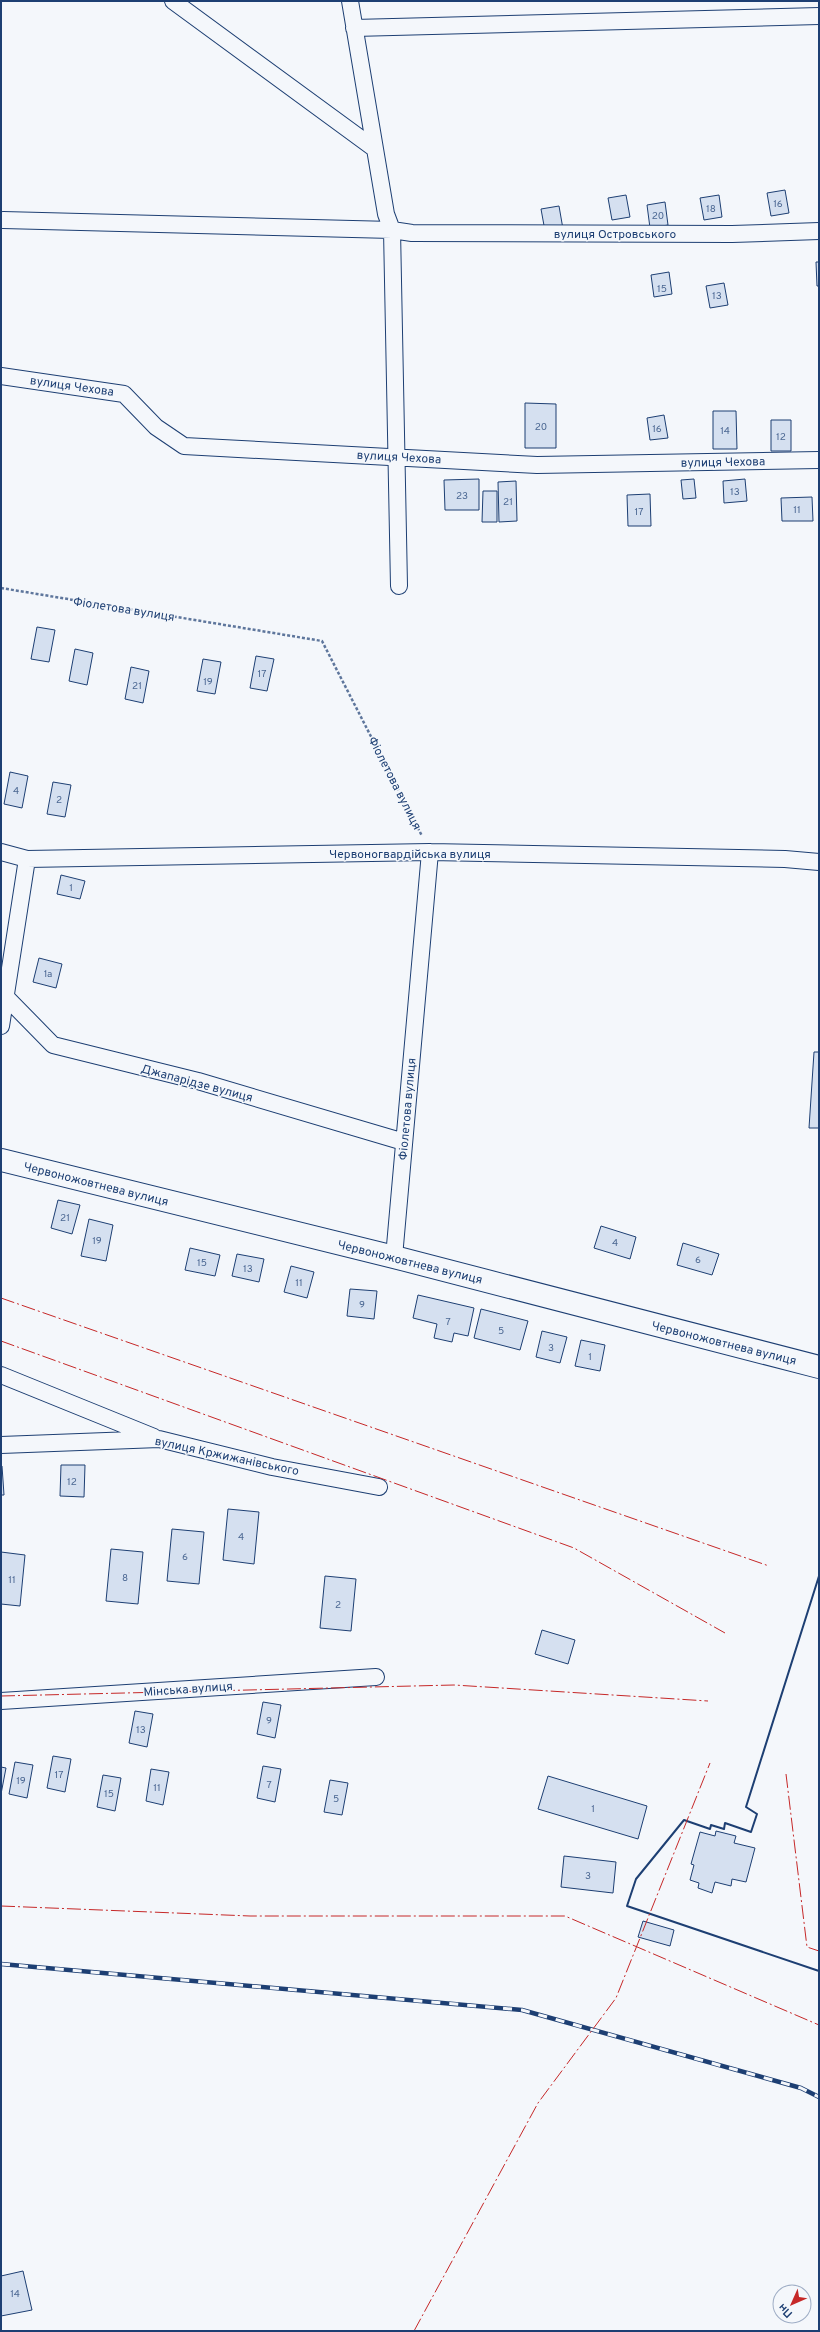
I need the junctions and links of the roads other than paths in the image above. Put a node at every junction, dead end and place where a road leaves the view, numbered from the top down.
1 (173, 1) edge
2 (350, 1) edge
3 (819, 16) edge
4 (354, 28) junction
5 (375, 149) junction
6 (3, 220) dead end
7 (392, 230) junction
8 (819, 231) edge
9 (1, 376) edge
10 (397, 457) junction
11 (819, 460) edge
12 (399, 586) dead end
13 (1, 852) edge
14 (430, 852) junction
15 (27, 859) junction
16 (819, 862) edge
17 (7, 998) junction
18 (1, 1026) edge
19 (404, 1142) junction
20 (1, 1160) edge
21 (394, 1257) junction
22 (819, 1367) edge
23 (1, 1375) edge
24 (159, 1439) junction
25 (1, 1445) edge
26 (379, 1486) dead end
27 (376, 1677) dead end
28 (1, 1701) edge

1 - 5 street
2 - 4 street
3 - 4 street
4 - 5 street
5 - 7 street
6 - 7 street, вулиця Островського
7 - 8 street, вулиця Островського
7 - 10 street
9 - 10 street, вулиця Чехова
10 - 11 street, вулиця Чехова
10 - 12 street
13 - 15 street, Червоногвардійська вулиця
14 - 15 street, Червоногвардійська вулиця
14 - 16 street, Червоногвардійська вулиця
14 - 19 street, Фіолетова вулиця
15 - 17 street
17 - 18 street
17 - 19 street, Джапарідзе вулиця
19 - 21 street, Фіолетова вулиця
20 - 21 street, Червоножовтнева вулиця
21 - 22 street, Червоножовтнева вулиця
23 - 24 street
24 - 25 street, вулиця Кржижанівського
24 - 26 street, вулиця Кржижанівського
27 - 28 street, Мінська вулиця

